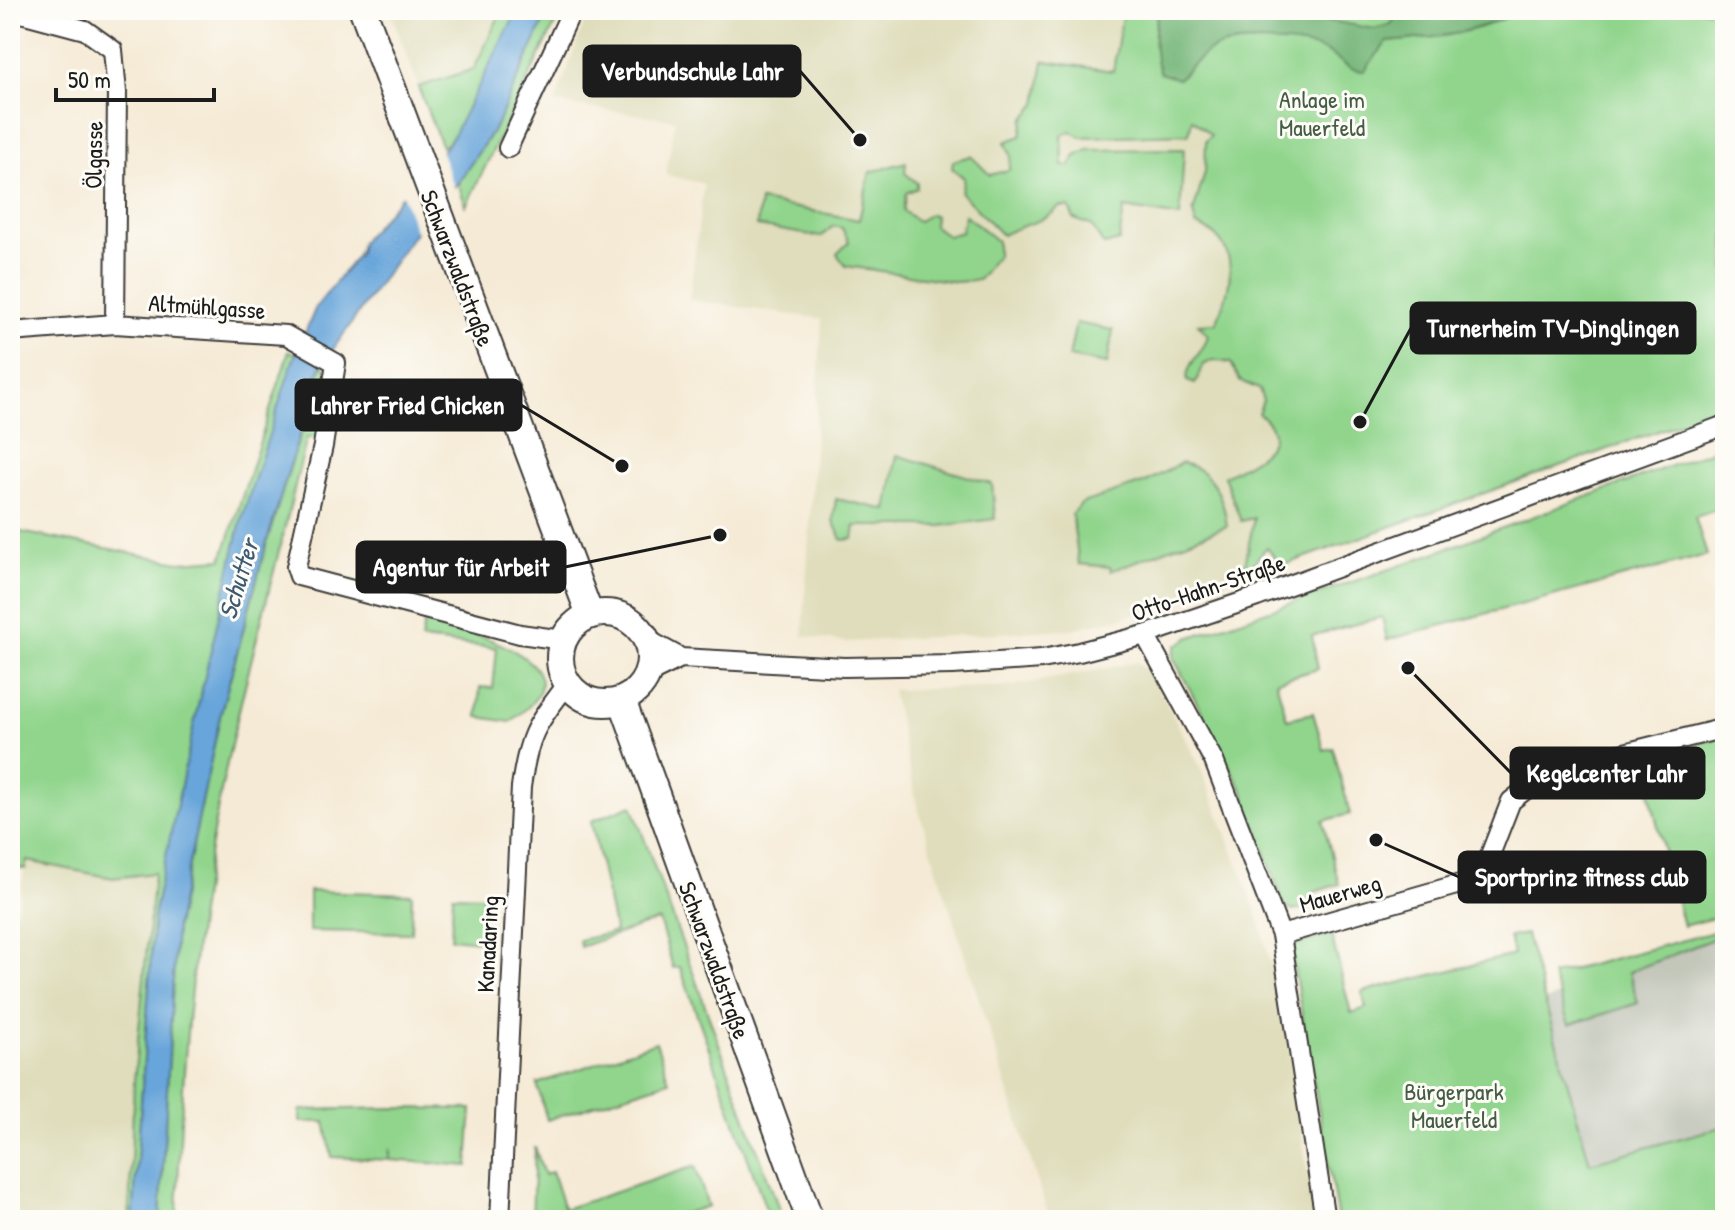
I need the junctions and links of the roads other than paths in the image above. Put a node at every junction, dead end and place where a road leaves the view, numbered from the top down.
1 (10, 10) edge
2 (363, 10) edge
3 (572, 10) edge
4 (508, 148) dead end
5 (115, 324) junction
6 (10, 332) edge
7 (1725, 425) edge
8 (590, 615) junction
9 (1145, 635) junction
10 (563, 640) junction
11 (648, 640) junction
12 (681, 658) junction
13 (648, 674) junction
14 (568, 683) junction
15 (622, 700) junction
16 (1725, 728) edge
17 (1281, 935) junction
18 (500, 1220) edge
19 (810, 1220) edge
20 (1325, 1220) edge

1 - 5 street, Ölgasse
2 - 8 street, Schwarzwaldstraße
3 - 4 street
5 - 6 street, Altmühlgasse
5 - 10 street, Altmühlgasse
7 - 9 street, Otto-Hahn-Straße
8 - 10 street
8 - 11 street
9 - 12 street, Otto-Hahn-Straße
9 - 17 street, Mauerweg
10 - 14 street
11 - 12 street, Otto-Hahn-Straße
11 - 13 street
12 - 13 street, Otto-Hahn-Straße
13 - 15 street
14 - 15 street
14 - 18 street, Kanadaring
15 - 19 street, Schwarzwaldstraße
16 - 17 street, Mauerweg
17 - 20 street, Mauerweg

